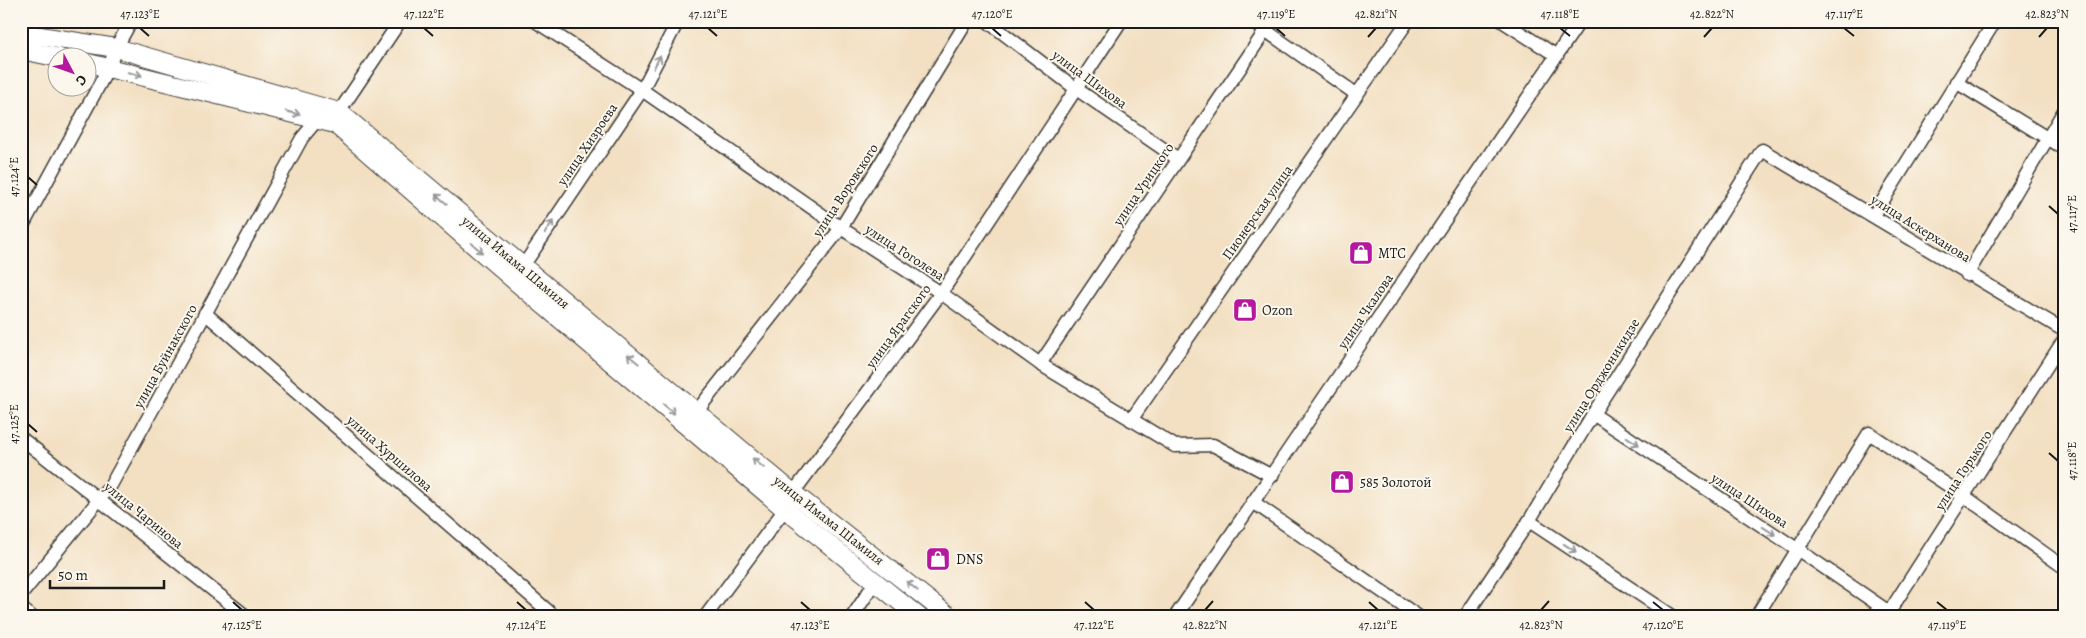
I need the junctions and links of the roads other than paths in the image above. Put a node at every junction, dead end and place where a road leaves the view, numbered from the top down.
1 (131, 21) edge
2 (400, 21) edge
3 (535, 21) edge
4 (678, 21) edge
5 (967, 21) edge
6 (987, 21) edge
7 (1121, 21) edge
8 (1252, 21) edge
9 (1408, 21) edge
10 (1502, 21) edge
11 (1580, 21) edge
12 (1994, 21) edge
13 (1269, 26) edge
14 (21, 33) edge
15 (116, 48) junction
16 (21, 50) edge
17 (48, 56) edge
18 (1557, 56) junction
19 (98, 65) edge
20 (109, 67) junction
21 (1956, 82) junction
22 (1075, 88) junction
23 (642, 90) junction
24 (1356, 94) junction
25 (2065, 109) edge
26 (339, 112) junction
27 (318, 120) junction
28 (2046, 138) junction
29 (2065, 149) edge
30 (1762, 150) joint
31 (1178, 159) junction
32 (1874, 215) junction
33 (841, 228) junction
34 (21, 230) edge
35 (518, 274) junction
36 (1967, 275) junction
37 (941, 293) junction
38 (205, 313) junction
39 (2065, 331) edge
40 (2065, 338) edge
41 (1040, 364) junction
42 (697, 411) junction
43 (1593, 414) junction
44 (1130, 420) junction
45 (21, 438) edge
46 (1272, 476) junction
47 (793, 493) junction
48 (1964, 496) junction
49 (100, 499) junction
50 (1253, 502) junction
51 (786, 509) junction
52 (1529, 521) junction
53 (1798, 549) junction
54 (2065, 568) edge
55 (873, 580) junction
56 (21, 595) edge
57 (21, 608) edge
58 (1887, 615) edge
59 (32, 617) edge
60 (248, 617) edge
61 (554, 617) edge
62 (705, 617) edge
63 (852, 617) edge
64 (919, 617) edge
65 (950, 617) edge
66 (1175, 617) edge
67 (1419, 617) edge
68 (1465, 617) edge
69 (1674, 617) edge
70 (1756, 617) edge

1 - 15 street
2 - 26 street
3 - 23 street, улица Гоголева
23 -> 4 street, улица Хизроева
5 - 33 street, улица Воровского
6 - 22 street, улица Шихова
7 - 22 street, улица Ярагского
8 - 13 street
9 - 24 street, Пионерская улица
10 - 18 street
11 - 18 street, улица Чкалова
12 - 21 street
13 - 24 street
13 - 31 street, улица Урицкого
14 - 15 main road, улица Имама Шамиля
15 - 20 street
15 - 26 main road, улица Имама Шамиля
16 - 17 main road
18 - 46 street, улица Чкалова
19 - 20 main road, улица Имама Шамиля
20 -> 27 main road, улица Имама Шамиля
20 - 34 street
21 - 28 street
21 - 32 street
22 - 31 street, улица Шихова
22 - 37 street, улица Ярагского
23 - 33 street, улица Гоголева
35 -> 23 street, улица Хизроева
24 - 44 street, Пионерская улица
25 - 28 street
35 -> 26 main road, улица Имама Шамиля
27 -> 35 main road, улица Имама Шамиля
27 - 38 street, улица Буйнакского
28 - 29 street
28 - 36 street
30 - 32 street, улица Аскерханова
30 - 43 street, улица Орджоникидзе
31 - 41 street, улица Урицкого
32 - 36 street, улица Аскерханова
33 - 37 street, улица Гоголева
33 - 42 street, улица Воровского
42 -> 35 main road, улица Имама Шамиля
35 -> 51 main road, улица Имама Шамиля
36 - 39 street, улица Аскерханова
37 - 41 street, улица Гоголева
37 - 47 street, улица Ярагского
38 - 49 street, улица Буйнакского
38 - 61 street, улица Хуршилова
40 - 48 street, улица Горького
41 - 44 street, улица Гоголева
47 -> 42 main road, улица Имама Шамиля
43 - 52 street, улица Орджоникидзе
43 -> 53 street, улица Шихова
44 - 46 street, улица Гоголева
45 - 49 street, улица Чаринова
46 - 50 street, улица Чкалова
47 - 51 street, улица Ярагского
65 -> 47 main road, улица Имама Шамиля
48 - 53 street
48 - 54 street
48 - 58 street, улица Горького
49 - 56 street, улица Буйнакского
49 - 60 street, улица Чаринова
50 - 66 street, улица Чкалова
50 - 67 street
51 - 55 main road, улица Имама Шамиля
51 - 62 street, улица Ярагского
52 - 68 street, улица Орджоникидзе
52 -> 69 street
53 - 58 street, улица Шихова
53 - 70 street
55 - 63 street
55 - 64 main road, улица Имама Шамиля
57 - 59 street

